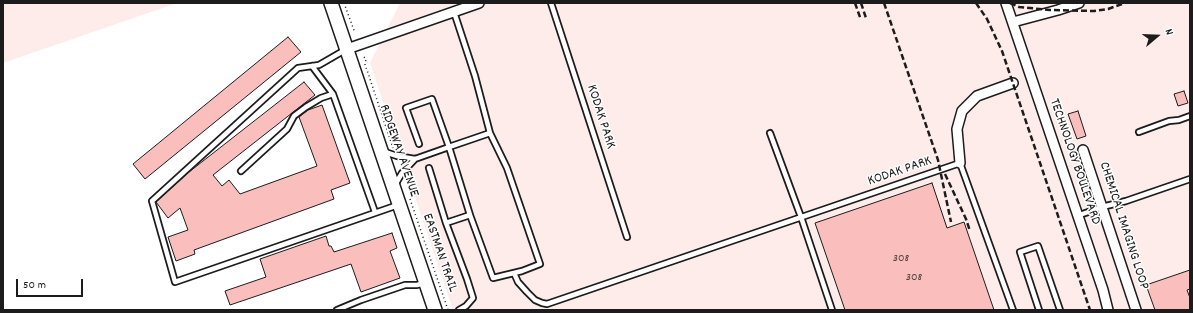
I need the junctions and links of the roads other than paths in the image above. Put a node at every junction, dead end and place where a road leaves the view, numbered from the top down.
1 (331, 3) edge
2 (479, 3) edge
3 (551, 3) edge
4 (1006, 3) edge
5 (1079, 3) edge
6 (454, 12) junction
7 (1013, 22) junction
8 (346, 50) junction
9 (312, 66) junction
10 (1013, 84) dead end
11 (333, 94) junction
12 (1190, 116) edge
13 (1139, 132) dead end
14 (490, 133) junction
15 (770, 133) dead end
16 (419, 144) dead end
17 (449, 147) junction
18 (1083, 150) dead end
19 (387, 151) junction
20 (415, 159) junction
21 (960, 163) junction
22 (429, 168) dead end
23 (241, 172) dead end
24 (1190, 179) edge
25 (394, 188) junction
26 (399, 204) junction
27 (1102, 207) junction
28 (375, 212) junction
29 (470, 215) junction
30 (1077, 216) junction
31 (801, 218) junction
32 (446, 223) junction
33 (627, 237) dead end
34 (514, 273) junction
35 (426, 282) junction
36 (337, 310) edge
37 (435, 310) edge
38 (459, 310) edge
39 (832, 310) edge
40 (1013, 310) edge
41 (1039, 310) edge
42 (1060, 310) edge
43 (1108, 310) edge
44 (1136, 310) edge

1 - 8 main road, RIDGEWAY AVENUE
2 - 6 street
3 - 33 lane, KODAK PARK
4 - 7 street, TECHNOLOGY BOULEVARD
5 - 7 street
6 - 8 street
6 - 14 lane
7 - 30 street, TECHNOLOGY BOULEVARD
8 - 9 lane
8 - 19 main road, RIDGEWAY AVENUE
9 - 11 lane
9 - 28 lane
10 - 21 street
11 - 23 lane
11 - 28 lane
12 - 13 lane
14 - 17 lane
14 - 34 lane
15 - 31 lane
16 - 17 lane
17 - 20 lane
17 - 29 lane
18 - 27 street, CHEMICAL IMAGING LOOP
19 - 20 lane
19 - 25 main road, RIDGEWAY AVENUE
20 - 25 lane
21 - 31 lane, KODAK PARK
21 - 40 lane
22 - 32 lane
24 - 27 lane
25 - 26 main road, RIDGEWAY AVENUE
26 - 28 lane
26 - 35 main road, RIDGEWAY AVENUE
27 - 30 lane
27 - 44 street, CHEMICAL IMAGING LOOP
29 - 32 lane
29 - 34 lane
30 - 43 street, TECHNOLOGY BOULEVARD
31 - 34 lane, KODAK PARK
31 - 39 lane
32 - 38 lane
35 - 36 lane
35 - 37 main road, RIDGEWAY AVENUE
41 - 42 lane

